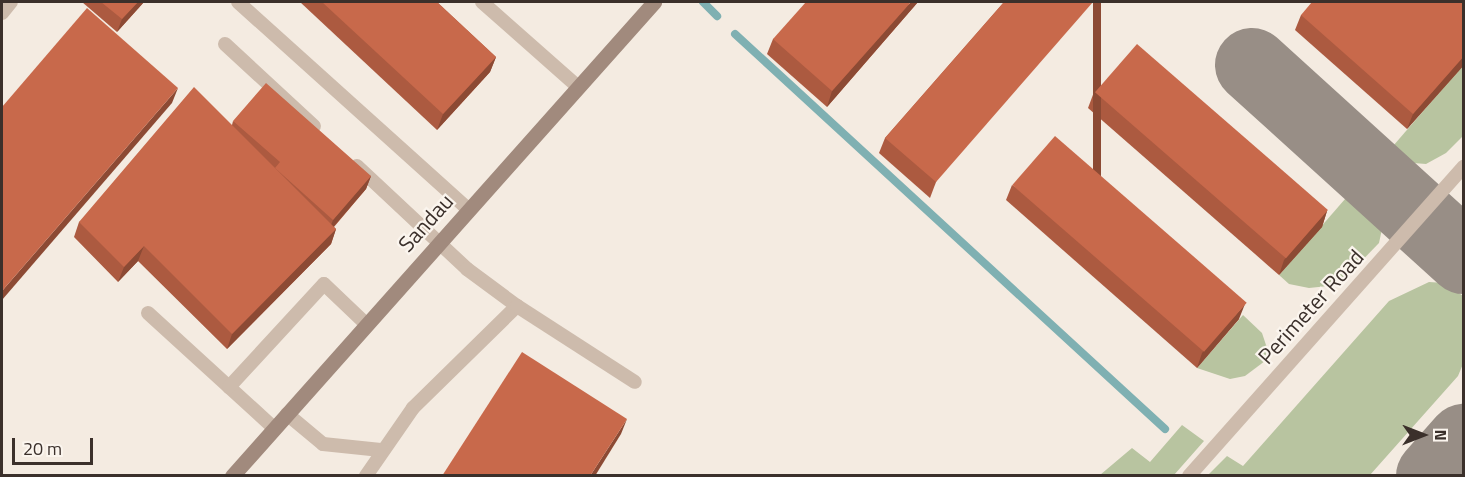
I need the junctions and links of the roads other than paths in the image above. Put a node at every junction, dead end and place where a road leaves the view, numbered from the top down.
1 (11, 2) edge
2 (238, 2) edge
3 (482, 2) edge
4 (654, 2) edge
5 (2, 13) edge
6 (225, 44) dead end
7 (578, 87) junction
8 (328, 139) edge
9 (345, 155) edge
10 (1464, 166) edge
11 (468, 209) junction
12 (439, 242) junction
13 (517, 306) junction
14 (148, 313) dead end
15 (366, 324) junction
16 (635, 382) dead end
17 (229, 387) junction
18 (286, 414) junction
19 (274, 428) junction
20 (381, 450) junction
21 (232, 476) edge
22 (366, 476) edge
23 (1189, 476) edge

1 - 5 lane
2 - 11 lane
3 - 7 lane
4 - 7 street, Sandau
6 - 8 lane
7 - 11 street, Sandau
9 - 12 lane
10 - 23 lane, Perimeter Road
11 - 12 street, Sandau
12 - 13 lane
12 - 15 street, Sandau
13 - 16 lane
13 - 20 lane
14 - 17 lane
15 - 17 lane
15 - 18 street, Sandau
17 - 19 lane
18 - 19 street, Sandau
18 - 20 lane
19 - 21 street, Sandau
20 - 22 lane

